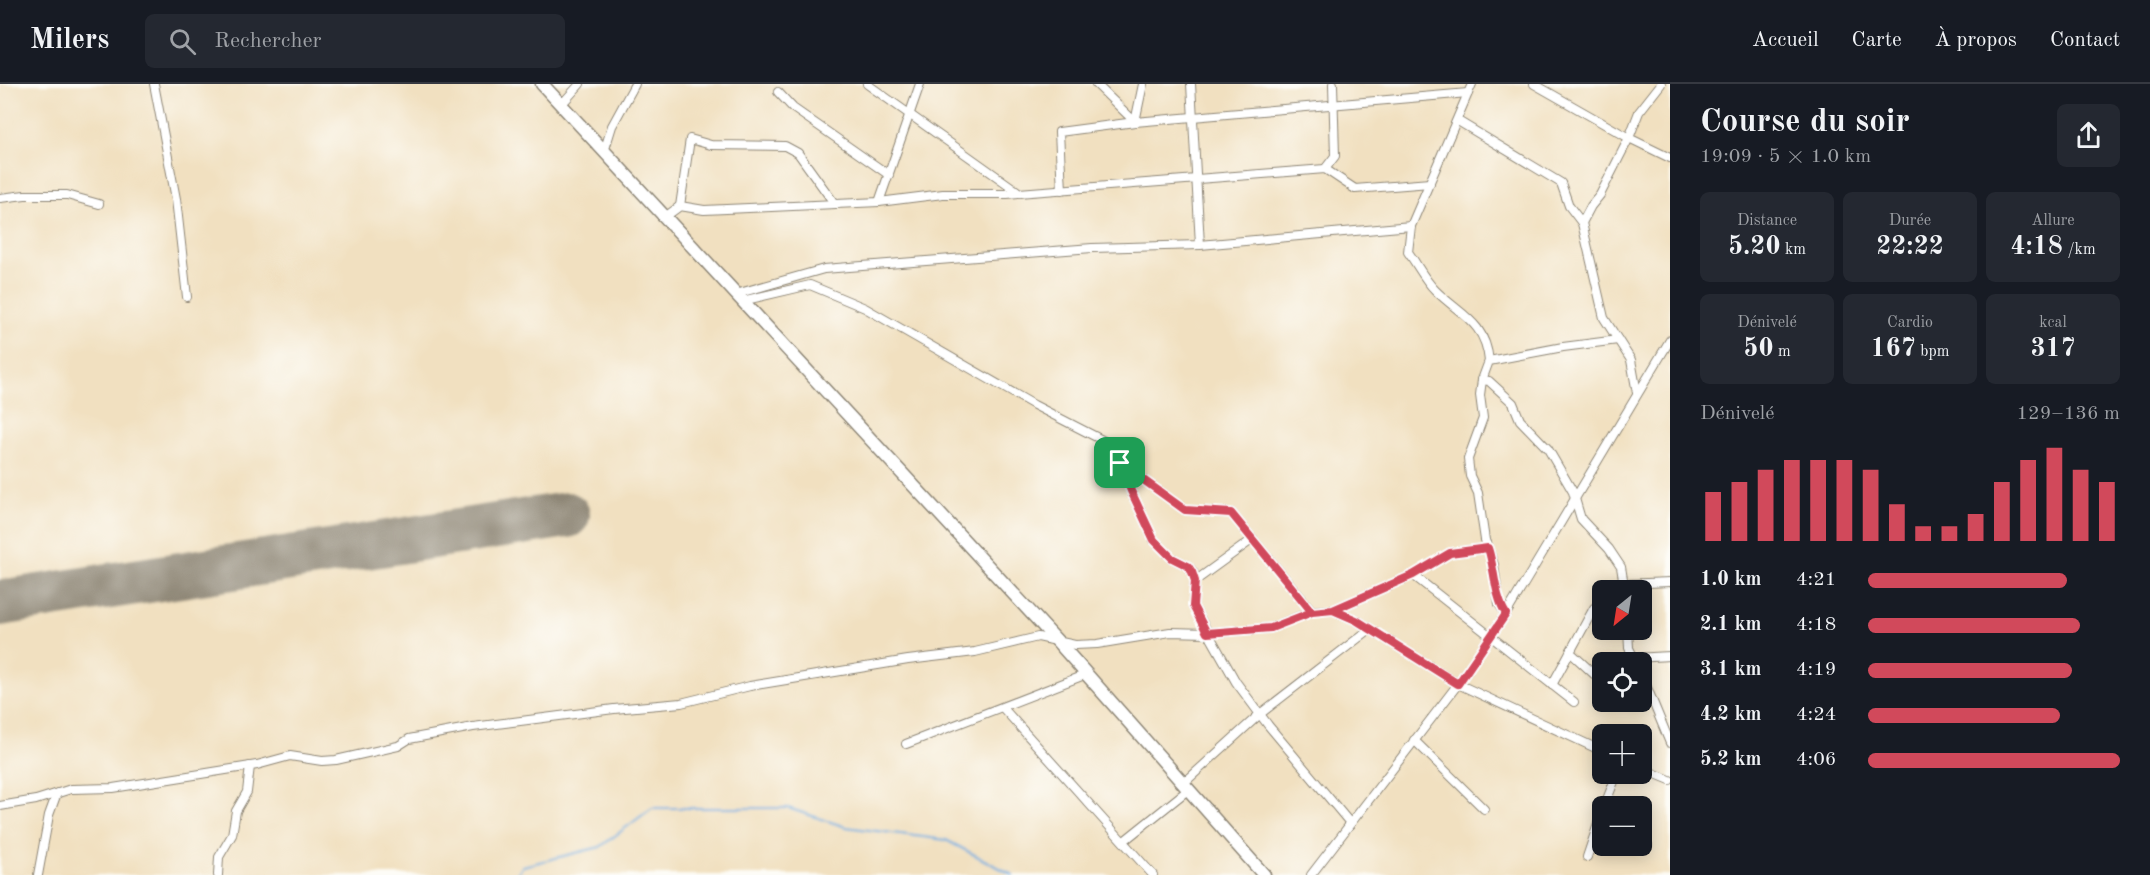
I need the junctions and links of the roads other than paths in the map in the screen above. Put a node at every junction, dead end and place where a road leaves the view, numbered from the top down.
1 (154, 84) edge
2 (542, 84) edge
3 (580, 84) edge
4 (636, 84) edge
5 (867, 84) edge
6 (921, 84) edge
7 (1096, 84) edge
8 (1143, 84) edge
9 (1191, 84) edge
10 (1333, 84) edge
11 (1472, 84) edge
12 (1534, 84) edge
13 (1661, 84) edge
14 (778, 92) dead end
15 (1468, 93) junction
16 (561, 105) junction
17 (1335, 105) junction
18 (910, 115) junction
19 (1193, 117) junction
20 (1458, 121) junction
21 (1135, 122) junction
22 (1629, 138) junction
23 (604, 152) junction
24 (1670, 158) edge
25 (1325, 169) junction
26 (889, 175) junction
27 (1197, 179) junction
28 (1430, 183) junction
29 (1062, 190) junction
30 (1020, 193) junction
31 (0, 198) edge
32 (879, 202) junction
33 (834, 203) junction
34 (99, 204) dead end
35 (680, 206) junction
36 (665, 217) junction
37 (1582, 223) junction
38 (1411, 226) junction
39 (1200, 245) junction
40 (188, 297) dead end
41 (739, 297) junction
42 (1618, 340) junction
43 (1670, 340) edge
44 (1489, 361) junction
45 (1482, 380) junction
46 (1636, 393) junction
47 (1120, 463) junction
48 (1574, 501) junction
49 (1252, 539) junction
50 (1488, 548) junction
51 (1413, 575) junction
52 (1623, 580) edge
53 (1195, 581) junction
54 (1670, 582) edge
55 (1652, 584) edge
56 (1333, 610) junction
57 (1312, 612) junction
58 (1592, 612) edge
59 (1506, 614) junction
60 (1370, 629) junction
61 (1207, 633) junction
62 (1491, 636) junction
63 (1059, 643) junction
64 (1570, 652) junction
65 (1670, 656) edge
66 (1652, 658) edge
67 (1592, 672) edge
68 (1087, 674) junction
69 (1458, 684) junction
70 (1552, 685) junction
71 (1652, 697) edge
72 (1574, 702) dead end
73 (1004, 708) junction
74 (1260, 714) junction
75 (1667, 729) edge
76 (1414, 740) junction
77 (1670, 743) edge
78 (906, 744) dead end
79 (1592, 746) edge
80 (250, 766) junction
81 (1652, 773) edge
82 (1670, 780) edge
83 (1186, 786) junction
84 (57, 794) junction
85 (0, 806) edge
86 (1484, 809) dead end
87 (1350, 823) junction
88 (1124, 841) junction
89 (1592, 845) edge
90 (1587, 857) dead end
91 (38, 875) edge
92 (218, 875) edge
93 (1153, 875) edge
94 (1264, 875) edge
95 (1311, 875) edge

1 - 40 street
2 - 16 highway
3 - 16 street
4 - 23 street
5 - 18 street
6 - 18 street
7 - 21 street
8 - 21 street
9 - 19 street
10 - 17 street
11 - 15 street
12 - 22 street
13 - 22 street
14 - 26 street
15 - 17 street
15 - 20 street
16 - 23 highway
17 - 19 street
17 - 25 street
18 - 26 street
18 - 30 street
19 - 21 street
19 - 27 street
20 - 28 street
20 - 37 street
21 - 29 street
22 - 24 street
22 - 37 street
23 - 36 highway
25 - 27 street
25 - 28 street
26 - 32 street
27 - 29 street
27 - 39 street
28 - 38 street
29 - 30 street
30 - 32 street
31 - 34 street
32 - 33 street
33 - 35 street
33 - 35 street
35 - 36 street
36 - 41 highway
37 - 42 street
38 - 39 street
38 - 44 street
39 - 41 street
41 - 47 street
41 - 63 highway
42 - 44 street
42 - 46 street
43 - 46 street
44 - 45 street
45 - 48 street
45 - 50 street
46 - 48 street
47 - 49 street
47 - 53 street
48 - 52 street
48 - 59 street
49 - 53 street
49 - 57 street
50 - 51 street
50 - 59 street
51 - 56 street
51 - 62 street
53 - 61 street
54 - 55 street
56 - 57 street
56 - 60 street
57 - 61 street
58 - 64 street
59 - 62 street
60 - 69 street
60 - 74 street
61 - 63 street
61 - 74 street
62 - 69 street
62 - 70 street
63 - 68 highway
63 - 80 street
64 - 67 street
64 - 70 street
65 - 66 street
68 - 73 street
68 - 83 highway
69 - 76 street
69 - 79 street
70 - 72 street
71 - 75 street
73 - 78 street
73 - 88 street
74 - 83 street
74 - 87 street
75 - 77 street
76 - 86 street
76 - 87 street
80 - 84 street
80 - 92 street
81 - 82 street
83 - 88 street
83 - 94 highway
84 - 85 street
84 - 91 street
87 - 95 street
88 - 93 street
89 - 90 street

